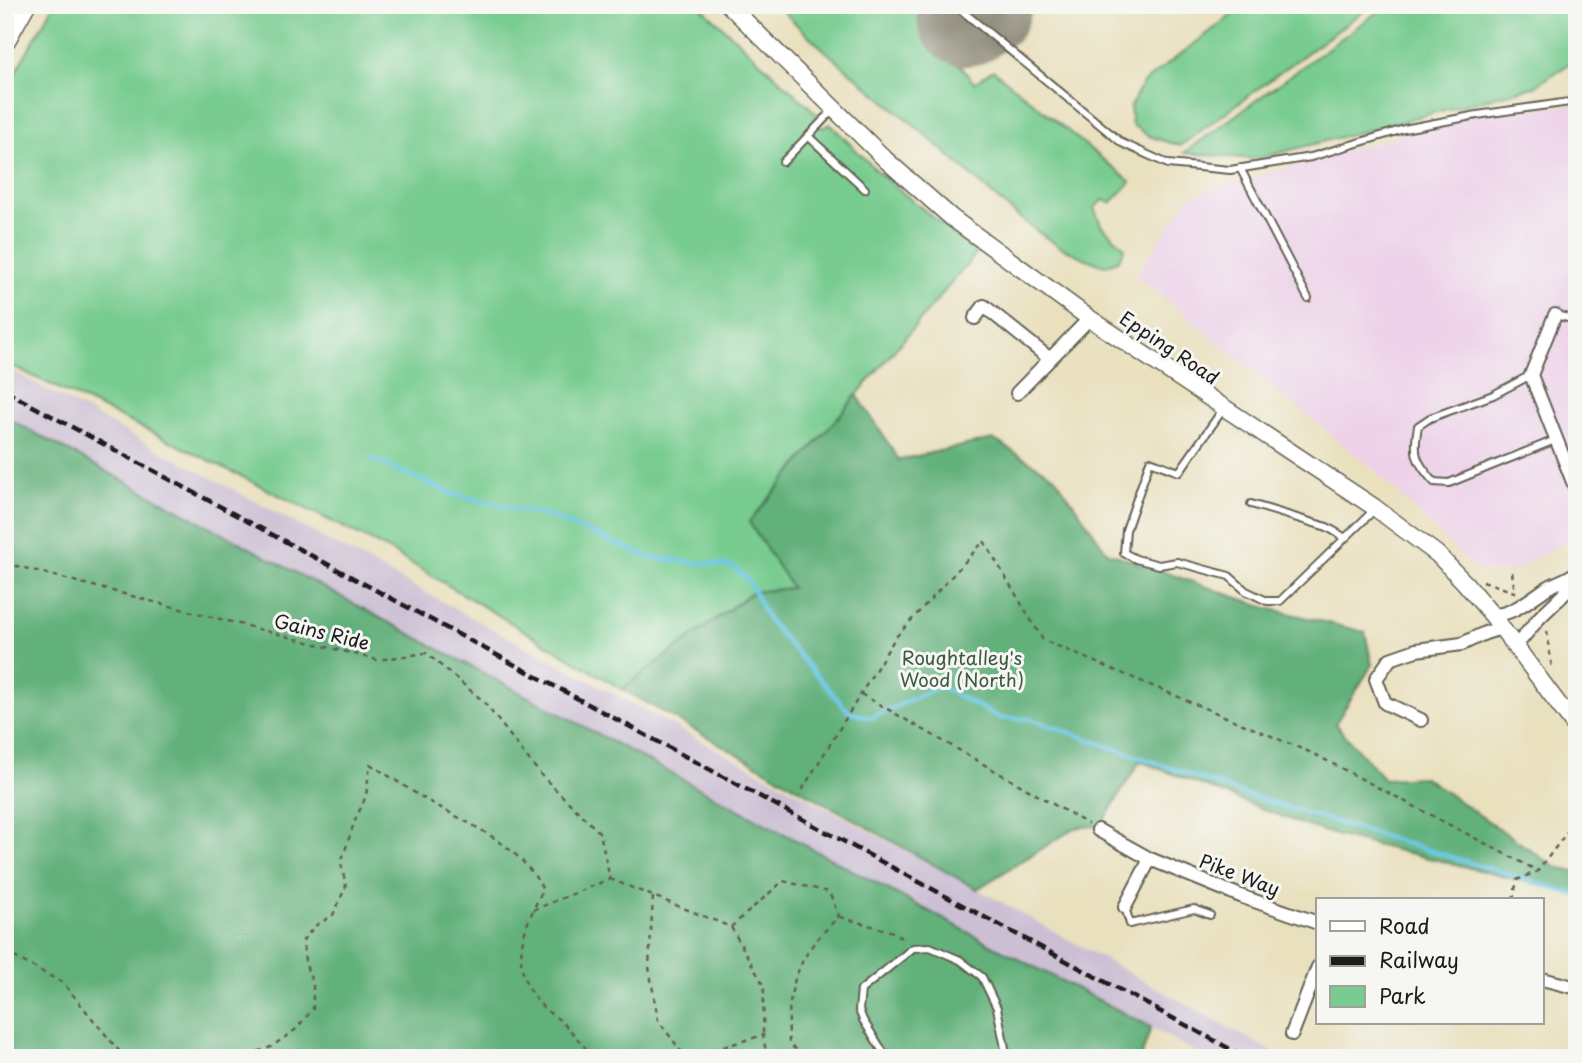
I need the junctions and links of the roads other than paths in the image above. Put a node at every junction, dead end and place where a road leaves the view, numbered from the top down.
1 (24, 5) edge
2 (729, 5) edge
3 (955, 5) edge
4 (5, 39) edge
5 (1577, 102) edge
6 (834, 109) junction
7 (808, 135) junction
8 (783, 162) dead end
9 (1240, 168) junction
10 (865, 189) dead end
11 (1308, 298) dead end
12 (1555, 315) joint
13 (1088, 317) junction
14 (975, 318) dead end
15 (1577, 320) edge
16 (1050, 359) junction
17 (1531, 375) junction
18 (1017, 393) dead end
19 (1224, 408) junction
20 (1556, 439) junction
21 (1577, 492) edge
22 (1251, 504) dead end
23 (1374, 507) junction
24 (1344, 537) junction
25 (1573, 576) edge
26 (1496, 622) junction
27 (1515, 647) junction
28 (1421, 720) dead end
29 (1577, 729) edge
30 (1098, 830) road end
31 (1150, 859) junction
32 (1125, 907) joint
33 (1210, 915) dead end
34 (1316, 922) edge
35 (1316, 972) edge
36 (1544, 980) edge
37 (1577, 988) edge
38 (1292, 1034) dead end
39 (887, 1058) edge
40 (1007, 1058) edge

1 - 4 highway
2 - 6 main road, Epping Road
3 - 9 lane
5 - 9 lane
6 - 7 lane
6 - 13 main road, Epping Road
7 - 8 lane
7 - 10 lane
9 - 11 lane
12 - 15 lane
12 - 17 street
13 - 16 street
13 - 19 main road, Epping Road
14 - 16 street
16 - 18 street
17 - 20 street
17 - 20 lane
19 - 23 main road, Epping Road
19 - 24 lane
20 - 21 street
22 - 24 lane
23 - 24 lane
23 - 26 main road, Epping Road
25 - 26 street
25 - 27 street
26 - 27 main road, Epping Road
26 - 28 street
27 - 29 main road, Epping Road
30 - 31 street, Pike Way
31 - 32 street
31 - 34 street, Pike Way
32 - 33 lane
35 - 38 street
36 - 37 street
39 - 40 lane

